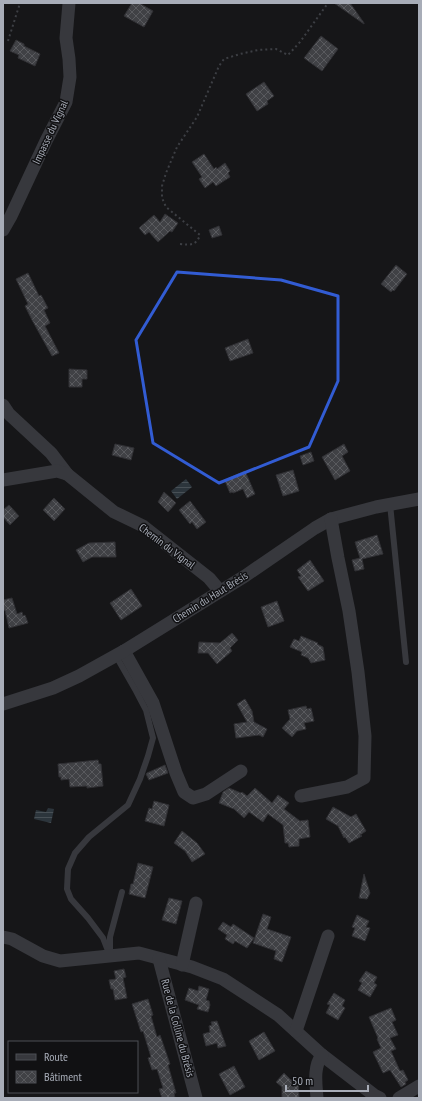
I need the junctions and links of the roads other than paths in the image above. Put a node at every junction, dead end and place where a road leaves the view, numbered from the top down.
1 (69, 3) edge
2 (3, 230) edge
3 (3, 405) edge
4 (67, 474) junction
5 (3, 480) edge
6 (419, 499) edge
7 (390, 504) junction
8 (331, 519) junction
9 (220, 591) junction
10 (120, 654) junction
11 (406, 662) dead end
12 (3, 704) edge
13 (241, 771) dead end
14 (301, 796) dead end
15 (122, 892) dead end
16 (196, 903) dead end
17 (328, 936) dead end
18 (3, 938) edge
19 (110, 956) junction
20 (159, 959) junction
21 (182, 965) junction
22 (296, 1031) junction
23 (322, 1055) junction
24 (419, 1086) edge
25 (196, 1098) edge
26 (317, 1098) edge
27 (380, 1098) edge
28 (399, 1098) edge

1 - 2 street, Impasse du Vignal
3 - 4 street
4 - 5 street
4 - 9 street, Chemin du Vignal
6 - 7 street, Chemin du Haut Brésis
7 - 8 street, Chemin du Haut Brésis
7 - 11 lane
8 - 9 street, Chemin du Haut Brésis
8 - 14 street
9 - 10 street, Chemin du Haut Brésis
10 - 12 street, Chemin du Haut Brésis
10 - 13 street
10 - 19 lane
15 - 19 lane
16 - 21 street
17 - 22 street
18 - 19 street
19 - 20 street
20 - 21 street
20 - 25 street, Rue de la Colline du Brésis
21 - 22 street
22 - 23 street
23 - 26 street
23 - 27 street
24 - 28 street

